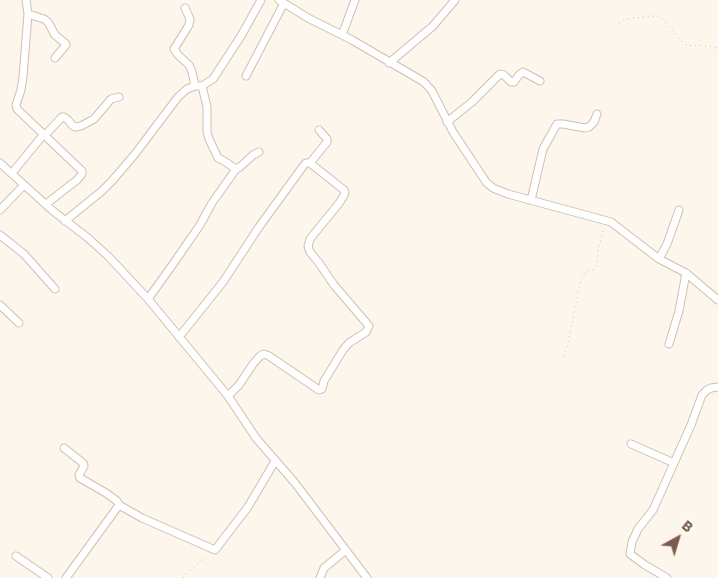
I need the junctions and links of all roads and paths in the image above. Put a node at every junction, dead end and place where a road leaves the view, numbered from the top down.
1 (26, 0) edge
2 (261, 0) edge
3 (355, 0) edge
4 (455, 0) edge
5 (282, 1) edge
6 (185, 8) dead end
7 (28, 14) junction
8 (619, 23) dead end
9 (342, 35) junction
10 (718, 48) edge
11 (55, 58) dead end
12 (389, 62) junction
13 (246, 76) dead end
14 (540, 81) dead end
15 (198, 86) junction
16 (119, 97) dead end
17 (598, 114) dead end
18 (447, 122) junction
19 (320, 130) dead end
20 (44, 135) junction
21 (258, 152) dead end
22 (0, 163) edge
23 (310, 163) junction
24 (236, 169) junction
25 (12, 174) junction
26 (24, 185) junction
27 (531, 200) junction
28 (46, 204) junction
29 (0, 210) edge
30 (679, 210) dead end
31 (65, 221) junction
32 (605, 221) junction
33 (0, 235) edge
34 (659, 259) junction
35 (686, 273) junction
36 (55, 289) dead end
37 (148, 299) junction
38 (718, 300) edge
39 (0, 305) edge
40 (19, 323) dead end
41 (179, 337) junction
42 (669, 344) dead end
43 (564, 356) dead end
44 (718, 387) edge
45 (228, 396) junction
46 (630, 444) dead end
47 (64, 448) dead end
48 (275, 461) junction
49 (674, 463) junction
50 (119, 505) junction
51 (215, 550) junction
52 (346, 550) junction
53 (16, 556) dead end
54 (48, 578) edge
55 (66, 578) edge
56 (183, 578) edge
57 (320, 578) edge
58 (367, 578) edge
59 (667, 578) edge

1 - 7 street
2 - 15 street
3 - 9 street
4 - 12 street
5 - 9 street
5 - 13 street
6 - 15 street
7 - 11 street
7 - 20 street
8 - 10 path
9 - 12 street
12 - 18 street
14 - 18 street
15 - 24 street
15 - 31 street
16 - 20 street
17 - 27 street
18 - 27 street
19 - 23 street
20 - 25 street
20 - 28 street
21 - 24 street
22 - 25 street
23 - 41 street
23 - 45 street
24 - 37 street
25 - 26 street
26 - 28 street
26 - 29 street
27 - 32 street
28 - 31 street
30 - 34 street
31 - 37 street
32 - 34 street
32 - 43 path
33 - 36 street
34 - 35 street
35 - 38 street
35 - 42 street
37 - 41 street
39 - 40 street
41 - 45 street
44 - 49 street
45 - 48 street
46 - 49 street
47 - 50 street
48 - 51 street
48 - 52 street
49 - 59 street
50 - 51 street
50 - 55 street
51 - 56 path
52 - 57 street
52 - 58 street
53 - 54 street

